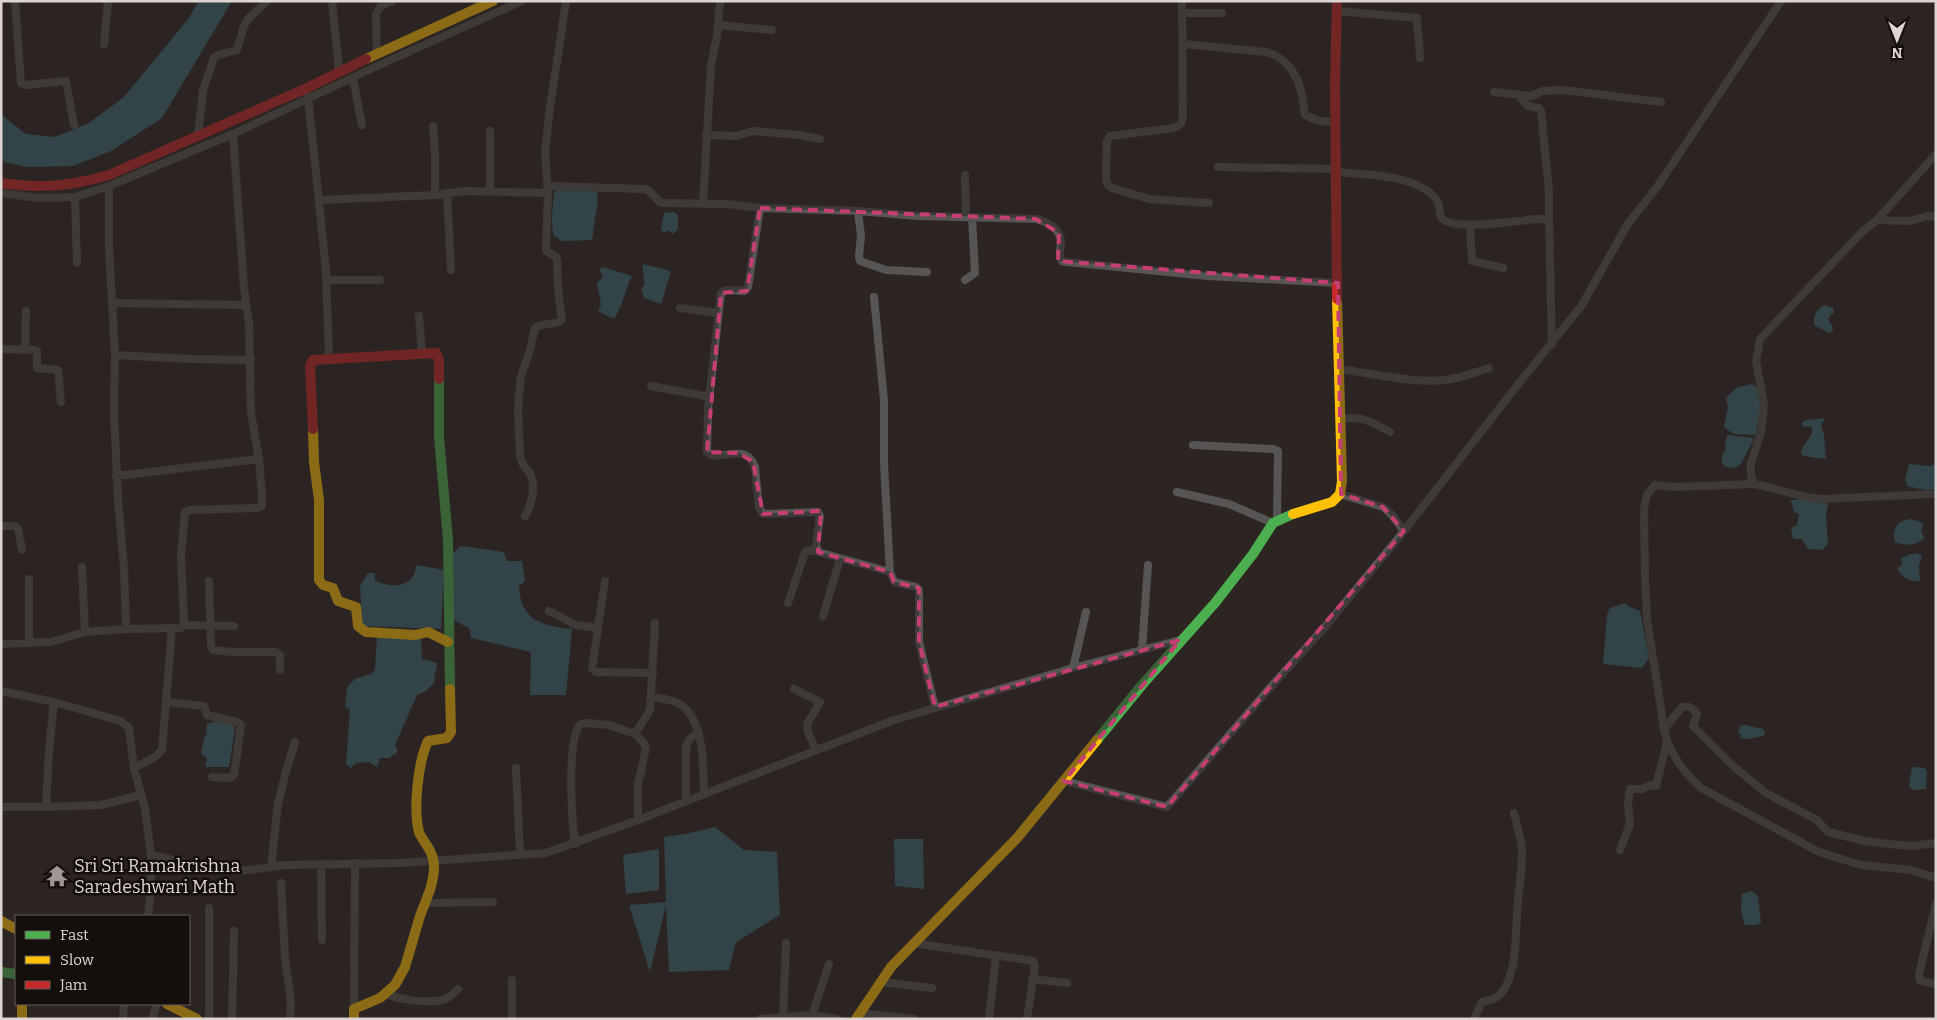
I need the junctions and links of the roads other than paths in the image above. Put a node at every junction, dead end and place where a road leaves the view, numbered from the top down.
1 (15, 1) edge
2 (108, 1) edge
3 (267, 1) edge
4 (332, 1) edge
5 (392, 1) edge
6 (494, 1) edge
7 (522, 1) edge
8 (566, 1) edge
9 (720, 1) edge
10 (1182, 1) edge
11 (1781, 1) edge
12 (1337, 6) edge
13 (1182, 12) junction
14 (1222, 13) dead end
15 (718, 25) junction
16 (772, 30) dead end
17 (104, 44) dead end
18 (1183, 44) junction
19 (377, 54) junction
20 (1420, 58) dead end
21 (339, 71) junction
22 (353, 78) junction
23 (307, 88) junction
24 (1494, 92) dead end
25 (1518, 94) junction
26 (308, 99) junction
27 (1661, 102) dead end
28 (1336, 123) junction
29 (74, 125) dead end
30 (362, 125) dead end
31 (433, 126) dead end
32 (490, 131) dead end
33 (233, 134) junction
34 (706, 135) junction
35 (198, 136) junction
36 (820, 138) dead end
37 (1936, 154) edge
38 (1218, 167) dead end
39 (1337, 170) junction
40 (965, 175) dead end
41 (1, 183) edge
42 (109, 186) junction
43 (548, 189) junction
44 (490, 191) junction
45 (1, 193) edge
46 (447, 193) junction
47 (435, 195) junction
48 (75, 197) junction
49 (320, 200) junction
50 (703, 202) junction
51 (1208, 203) dead end
52 (760, 208) junction
53 (858, 211) junction
54 (1936, 217) edge
55 (969, 218) junction
56 (1877, 220) junction
57 (1549, 221) junction
58 (1470, 224) junction
59 (76, 263) dead end
60 (1503, 268) dead end
61 (451, 270) dead end
62 (927, 272) dead end
63 (327, 280) junction
64 (380, 280) dead end
65 (965, 280) dead end
66 (1338, 283) junction
67 (874, 297) dead end
68 (112, 303) junction
69 (246, 305) junction
70 (680, 308) dead end
71 (26, 311) dead end
72 (719, 313) junction
73 (419, 316) dead end
74 (1552, 344) junction
75 (1, 349) edge
76 (25, 349) junction
77 (422, 353) junction
78 (115, 354) junction
79 (329, 358) junction
80 (251, 360) junction
81 (1489, 368) dead end
82 (1338, 369) junction
83 (651, 386) dead end
84 (710, 397) junction
85 (61, 402) dead end
86 (1340, 419) junction
87 (1390, 432) dead end
88 (1193, 445) dead end
89 (259, 459) junction
90 (116, 476) junction
91 (1754, 484) junction
92 (1177, 492) dead end
93 (1340, 494) junction
94 (1936, 494) edge
95 (525, 516) dead end
96 (1275, 521) junction
97 (1, 526) edge
98 (1404, 531) junction
99 (22, 550) dead end
100 (818, 552) junction
101 (840, 559) junction
102 (1148, 565) dead end
103 (82, 567) dead end
104 (890, 572) junction
105 (29, 579) dead end
106 (208, 581) dead end
107 (604, 581) dead end
108 (788, 603) dead end
109 (549, 611) dead end
110 (1086, 612) dead end
111 (823, 616) dead end
112 (655, 623) dead end
113 (183, 625) junction
114 (210, 625) junction
115 (234, 626) dead end
116 (172, 628) junction
117 (597, 628) junction
118 (126, 629) junction
119 (85, 632) junction
120 (1180, 640) junction
121 (29, 642) junction
122 (448, 642) junction
123 (1, 644) edge
124 (1142, 649) junction
125 (1073, 668) junction
126 (280, 670) dead end
127 (653, 673) junction
128 (794, 689) dead end
129 (1, 691) edge
130 (651, 697) junction
131 (54, 702) junction
132 (166, 702) junction
133 (935, 707) junction
134 (1664, 729) junction
135 (698, 732) junction
136 (635, 734) junction
137 (295, 742) dead end
138 (1667, 742) junction
139 (816, 750) junction
140 (136, 767) junction
141 (516, 768) dead end
142 (212, 777) dead end
143 (1064, 780) junction
144 (704, 794) junction
145 (141, 795) junction
146 (686, 801) junction
147 (46, 806) junction
148 (1, 807) edge
149 (1514, 813) dead end
150 (638, 820) junction
151 (1936, 843) edge
152 (575, 844) junction
153 (1620, 850) dead end
154 (151, 855) junction
155 (520, 855) junction
156 (434, 861) junction
157 (355, 863) junction
158 (321, 864) junction
159 (271, 867) junction
160 (1936, 878) edge
161 (281, 883) dead end
162 (493, 902) dead end
163 (426, 903) junction
164 (1936, 904) edge
165 (210, 908) dead end
166 (148, 915) edge
167 (1, 922) edge
168 (15, 929) edge
169 (234, 931) dead end
170 (322, 940) dead end
171 (786, 943) dead end
172 (913, 943) junction
173 (996, 955) junction
174 (830, 964) dead end
175 (1, 972) edge
176 (15, 974) edge
177 (1032, 979) junction
178 (512, 980) dead end
179 (880, 982) junction
180 (1067, 983) dead end
181 (1936, 984) edge
182 (932, 988) dead end
183 (458, 989) dead end
184 (386, 994) junction
185 (22, 1005) edge
186 (124, 1005) edge
187 (157, 1005) edge
188 (169, 1005) edge
189 (354, 1014) edge
190 (812, 1015) junction
191 (858, 1016) edge
192 (783, 1017) junction
193 (22, 1019) edge
194 (123, 1019) edge
195 (152, 1019) edge
196 (197, 1019) edge
197 (209, 1019) edge
198 (232, 1019) edge
199 (290, 1019) edge
200 (512, 1019) edge
201 (760, 1019) edge
202 (837, 1019) edge
203 (914, 1019) edge
204 (989, 1019) edge
205 (1027, 1019) edge
206 (1474, 1019) edge

1 - 29 street
2 - 17 street
3 - 35 street
4 - 21 street
5 - 19 street
6 - 19 street
7 - 22 street
8 - 43 street
9 - 15 street
10 - 13 street
11 - 74 street
12 - 20 street
12 - 28 street
13 - 14 street
13 - 18 street
15 - 16 street
15 - 34 street
18 - 28 street
18 - 51 street
19 - 21 street
21 - 23 street
22 - 26 street
22 - 30 street
23 - 26 street
23 - 35 street
24 - 25 street
25 - 27 street
25 - 57 street
26 - 33 street
26 - 49 street
28 - 39 street
31 - 47 street
32 - 44 street
33 - 42 street
33 - 69 street
34 - 36 street
34 - 50 street
35 - 41 street
37 - 56 street
38 - 39 street
39 - 58 street
39 - 66 street
40 - 55 street
42 - 48 street
42 - 68 street
43 - 44 street
43 - 50 street
43 - 95 street
44 - 46 street
45 - 48 street
46 - 47 street
46 - 61 street
47 - 49 street
48 - 59 street
49 - 63 street
50 - 52 street
52 - 53 street
52 - 72 street
53 - 55 street
53 - 62 street
54 - 56 street
55 - 65 street
55 - 66 street
56 - 91 street
57 - 58 street
57 - 74 street
58 - 60 street
63 - 64 street
63 - 79 street
66 - 82 street
67 - 104 street
68 - 69 street
68 - 78 street
69 - 80 street
70 - 72 street
71 - 76 street
72 - 84 street
73 - 77 street
74 - 98 street
75 - 76 street
76 - 85 street
77 - 79 street
77 - 122 street
78 - 80 street
78 - 90 street
79 - 122 street
80 - 89 street
81 - 82 street
82 - 86 street
83 - 84 street
84 - 100 street
86 - 87 street
86 - 93 street
88 - 96 street
89 - 90 street
89 - 113 street
90 - 118 street
91 - 94 street
91 - 134 street
92 - 96 street
93 - 96 street
93 - 98 street
96 - 120 street
97 - 99 street
98 - 143 street
100 - 101 street
100 - 108 street
101 - 104 street
101 - 111 street
102 - 124 street
103 - 119 street
104 - 133 street
105 - 121 street
106 - 114 street
107 - 117 street
109 - 117 street
110 - 125 street
112 - 127 street
113 - 114 street
113 - 116 street
114 - 115 street
114 - 126 street
116 - 118 street
116 - 132 street
117 - 127 street
118 - 119 street
119 - 121 street
120 - 124 street
120 - 143 street
121 - 123 street
122 - 156 street
124 - 125 street
125 - 133 street
127 - 130 street
128 - 139 street
129 - 131 street
130 - 135 street
130 - 136 street
131 - 140 street
131 - 147 street
132 - 140 street
132 - 142 street
133 - 139 street
134 - 138 street
134 - 151 street
135 - 144 street
135 - 146 street
136 - 150 street
136 - 152 street
137 - 159 street
138 - 153 street
138 - 160 street
139 - 144 street
140 - 145 street
141 - 155 street
143 - 172 street
144 - 146 street
145 - 147 street
145 - 154 street
146 - 150 street
147 - 148 street
149 - 206 street
150 - 152 street
152 - 155 street
154 - 159 street
154 - 166 street
155 - 156 street
156 - 157 street
156 - 163 street
157 - 158 street
157 - 189 street
158 - 159 street
158 - 170 street
161 - 199 street
162 - 163 street
163 - 184 street
164 - 181 street
165 - 197 street
167 - 168 street
169 - 198 street
171 - 192 street
172 - 173 street
172 - 179 street
173 - 177 street
173 - 204 street
174 - 190 street
175 - 176 street
177 - 180 street
177 - 205 street
178 - 200 street
179 - 182 street
179 - 191 street
183 - 184 street
184 - 189 street
185 - 193 street
186 - 194 street
187 - 195 street
188 - 196 street
190 - 192 street
190 - 202 street
191 - 203 street
192 - 201 street

